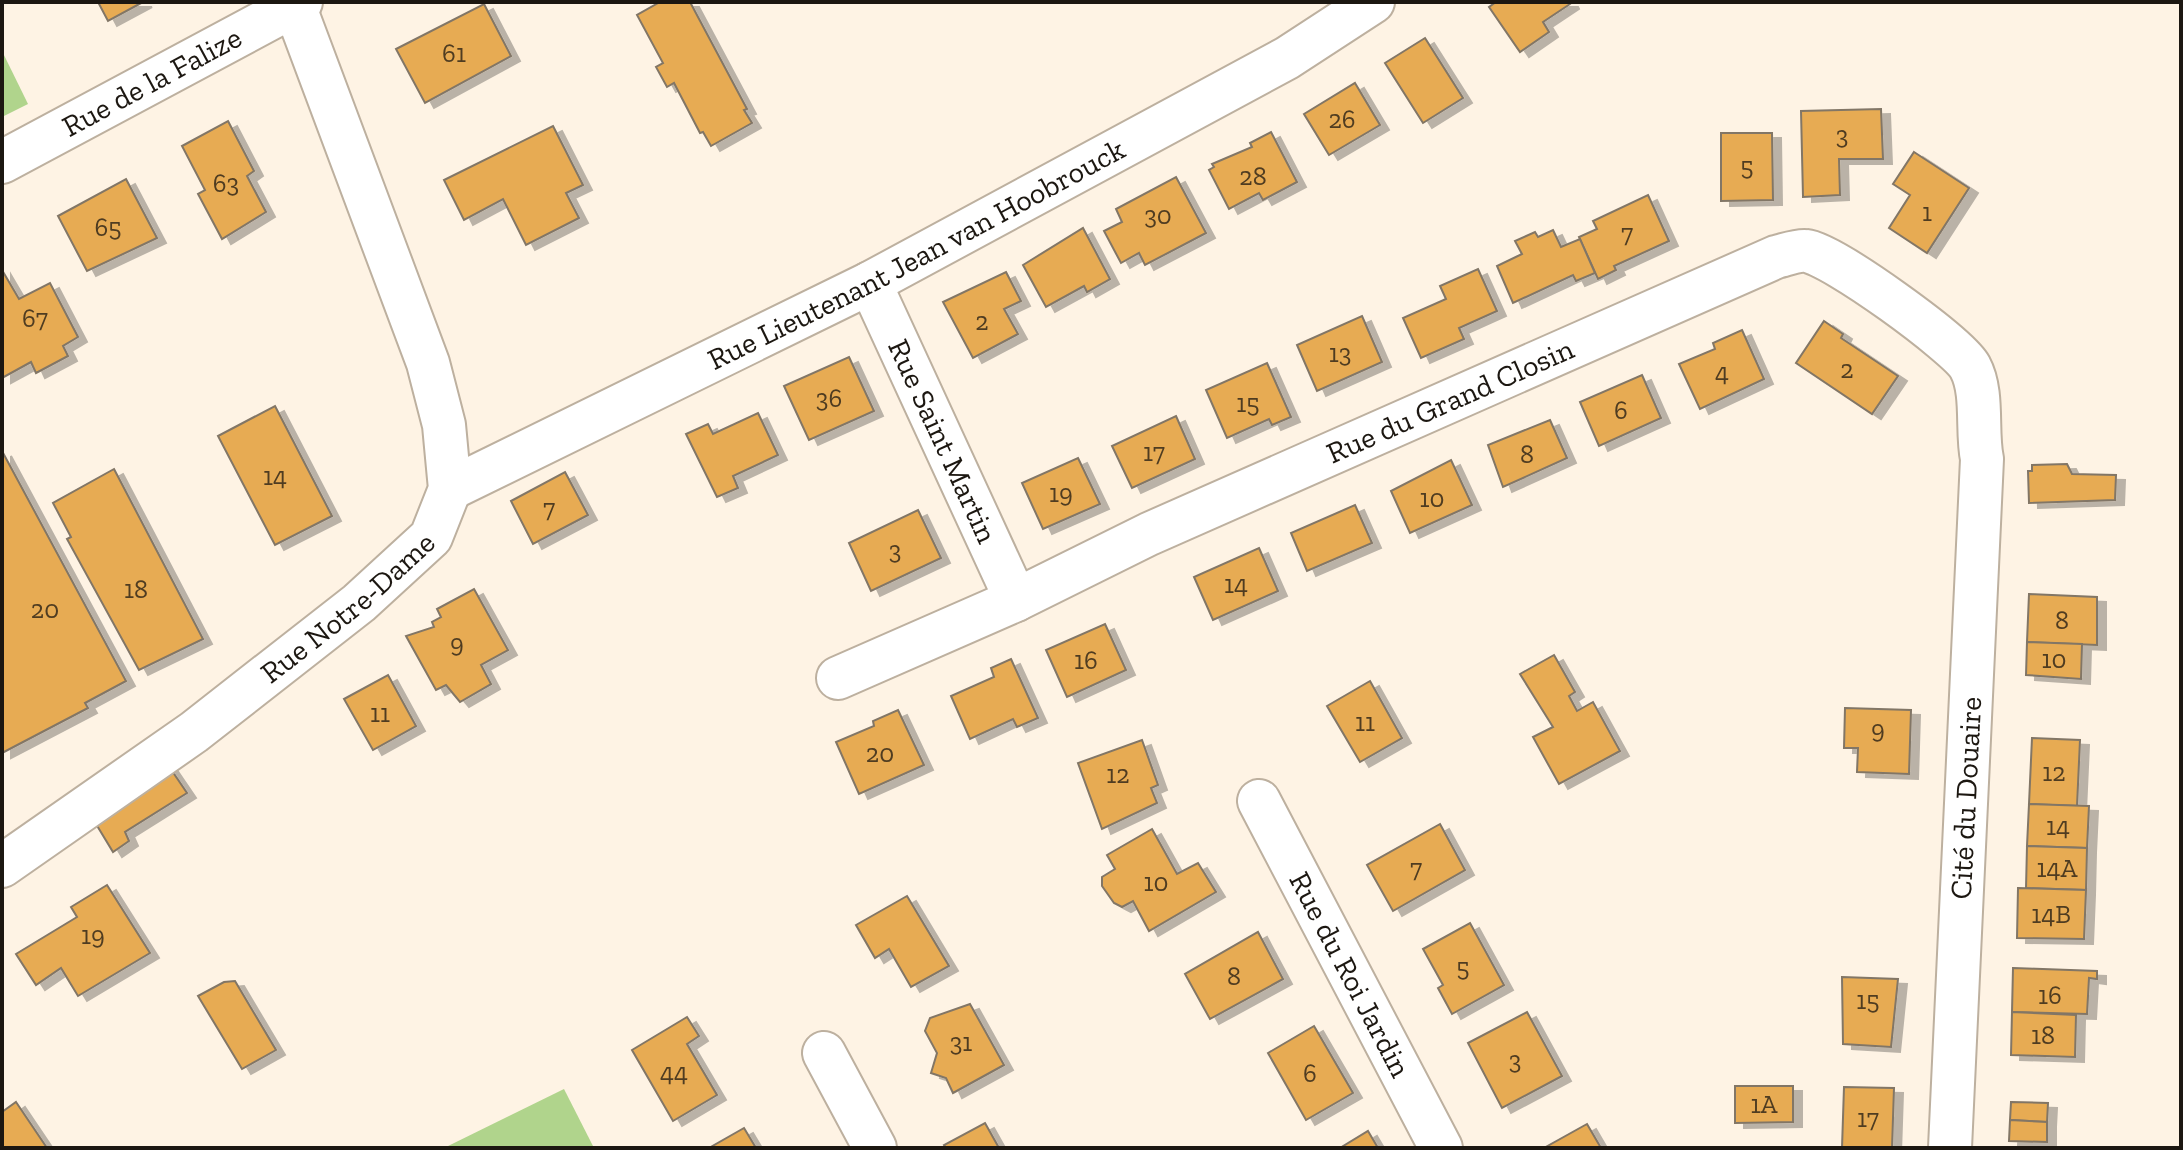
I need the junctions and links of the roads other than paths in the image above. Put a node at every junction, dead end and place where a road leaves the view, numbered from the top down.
1 (1373, 2) edge
2 (298, 4) edge
3 (2, 162) edge
4 (870, 283) junction
5 (1980, 449) joint
6 (450, 489) junction
7 (1016, 600) junction
8 (838, 678) dead end
9 (1259, 801) dead end
10 (2, 866) edge
11 (824, 1053) dead end
12 (875, 1148) edge
13 (1441, 1148) edge
14 (1950, 1148) edge

1 - 4 street, Rue Lieutenant Jean van Hoobrouck
2 - 3 street, Rue de la Falize
2 - 6 street, Rue Notre-Dame
4 - 6 street, Rue Lieutenant Jean van Hoobrouck
4 - 7 street, Rue Saint Martin
5 - 7 street, Rue du Grand Closin
5 - 14 street, Cité du Douaire
6 - 10 street, Rue Notre-Dame
7 - 8 street, Rue du Grand Closin
9 - 13 street, Rue du Roi Jardin
11 - 12 street

